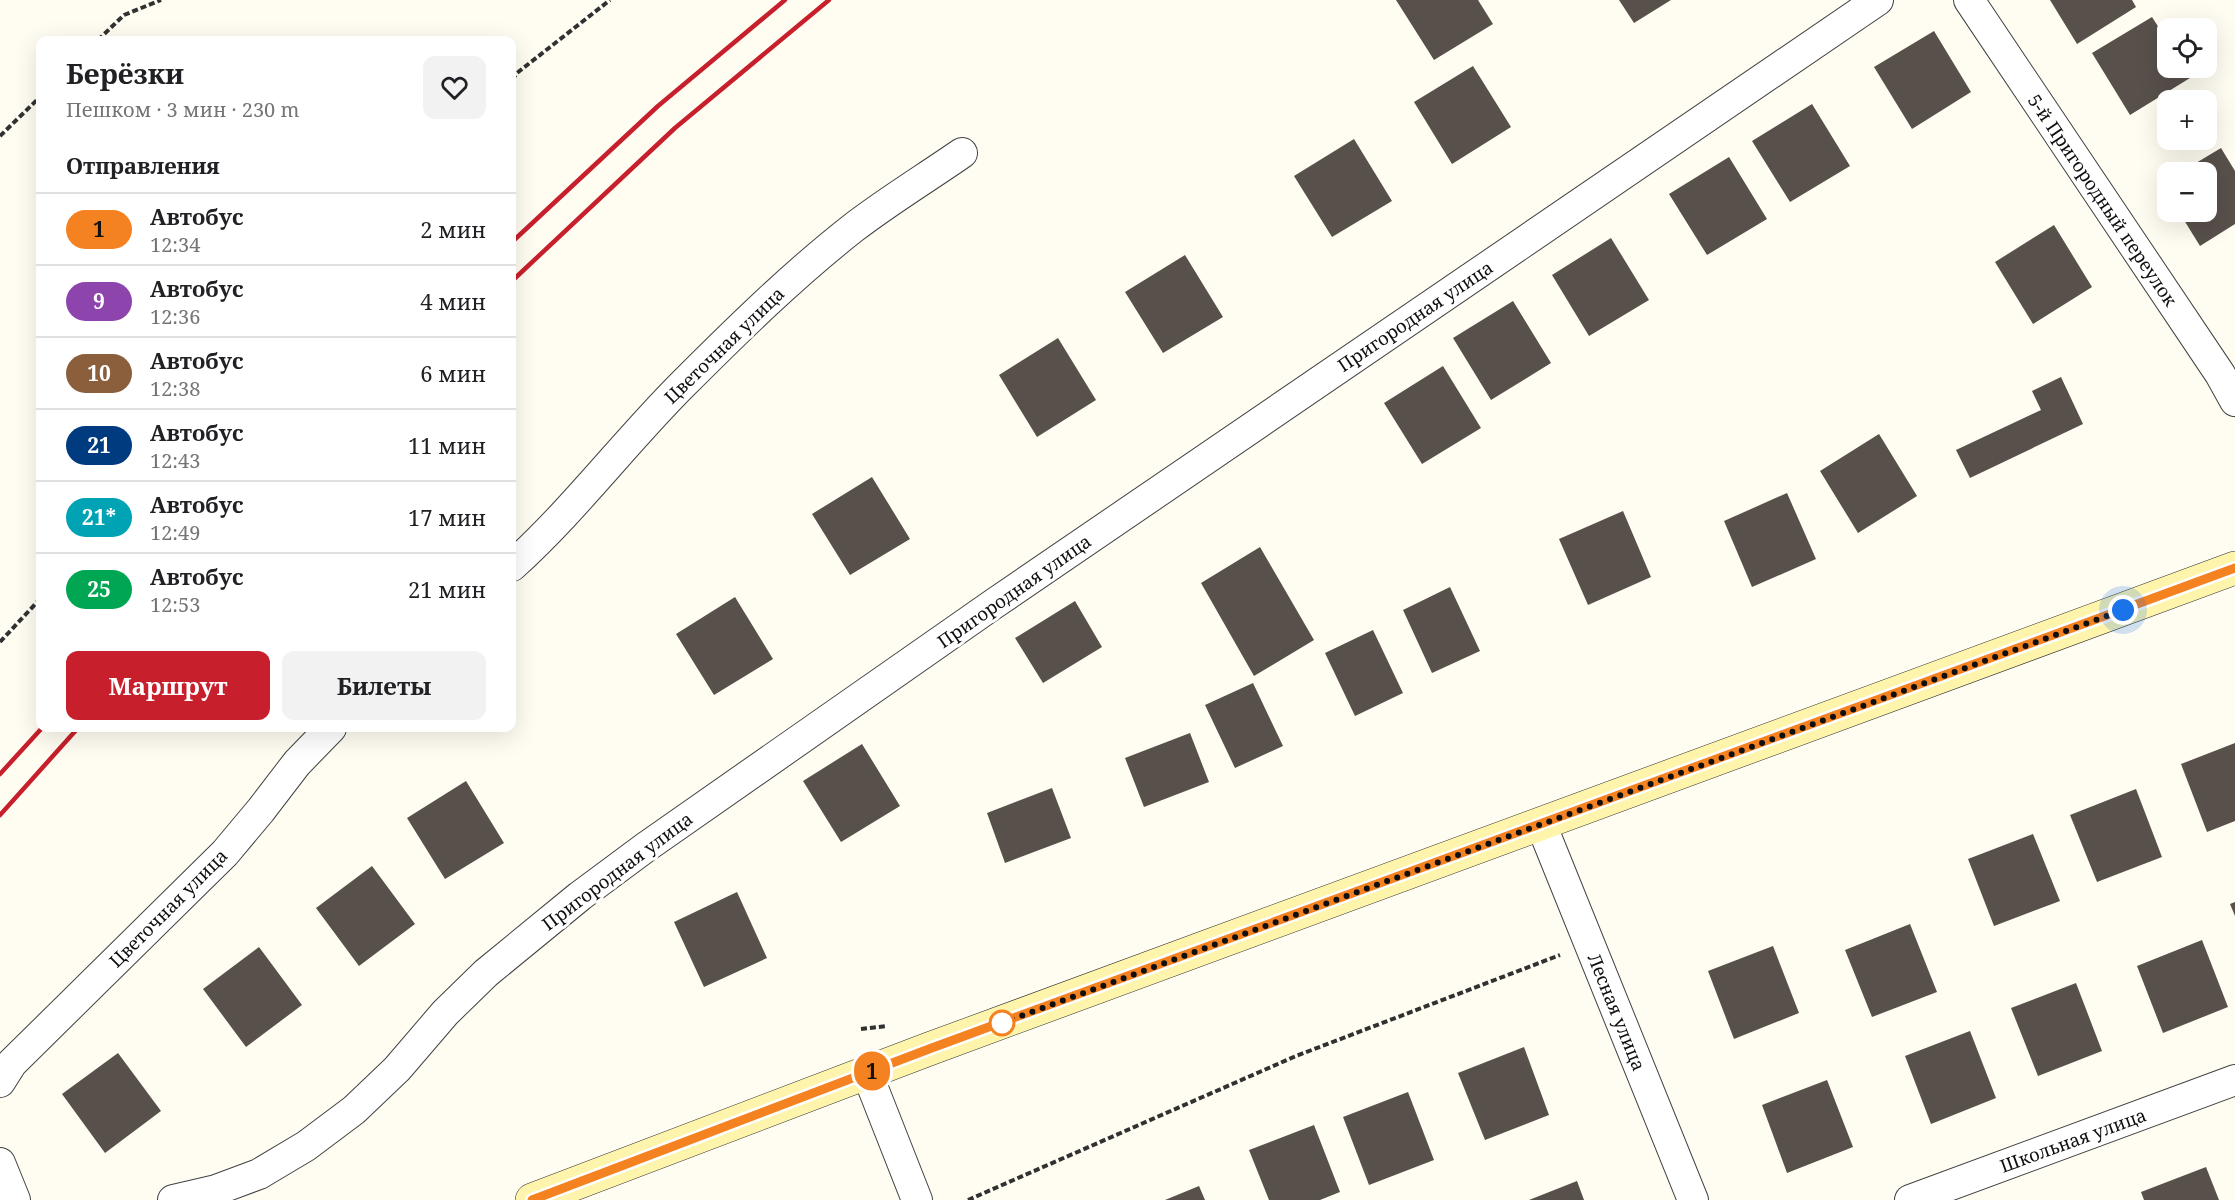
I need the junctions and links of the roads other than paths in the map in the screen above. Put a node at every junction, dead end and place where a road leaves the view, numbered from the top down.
1 (1878, 0) edge
2 (1969, 0) edge
3 (962, 153) dead end
4 (2235, 401) edge
5 (516, 562) edge
6 (2235, 568) edge
7 (327, 732) edge
8 (1541, 824) junction
9 (867, 1072) junction
10 (2235, 1080) edge
11 (0, 1082) edge
12 (0, 1163) edge
13 (15, 1200) edge
14 (173, 1200) edge
15 (532, 1200) edge
16 (917, 1200) edge
17 (1693, 1200) edge
18 (1910, 1200) edge

1 - 14 street, Пригородная улица
2 - 4 street, 5-й Пригородный переулок
3 - 5 street, Цветочная улица
6 - 8 main road
7 - 11 street, Цветочная улица
8 - 9 main road
8 - 17 street, Лесная улица
9 - 15 main road
9 - 16 street
10 - 18 street, Школьная улица
12 - 13 street

